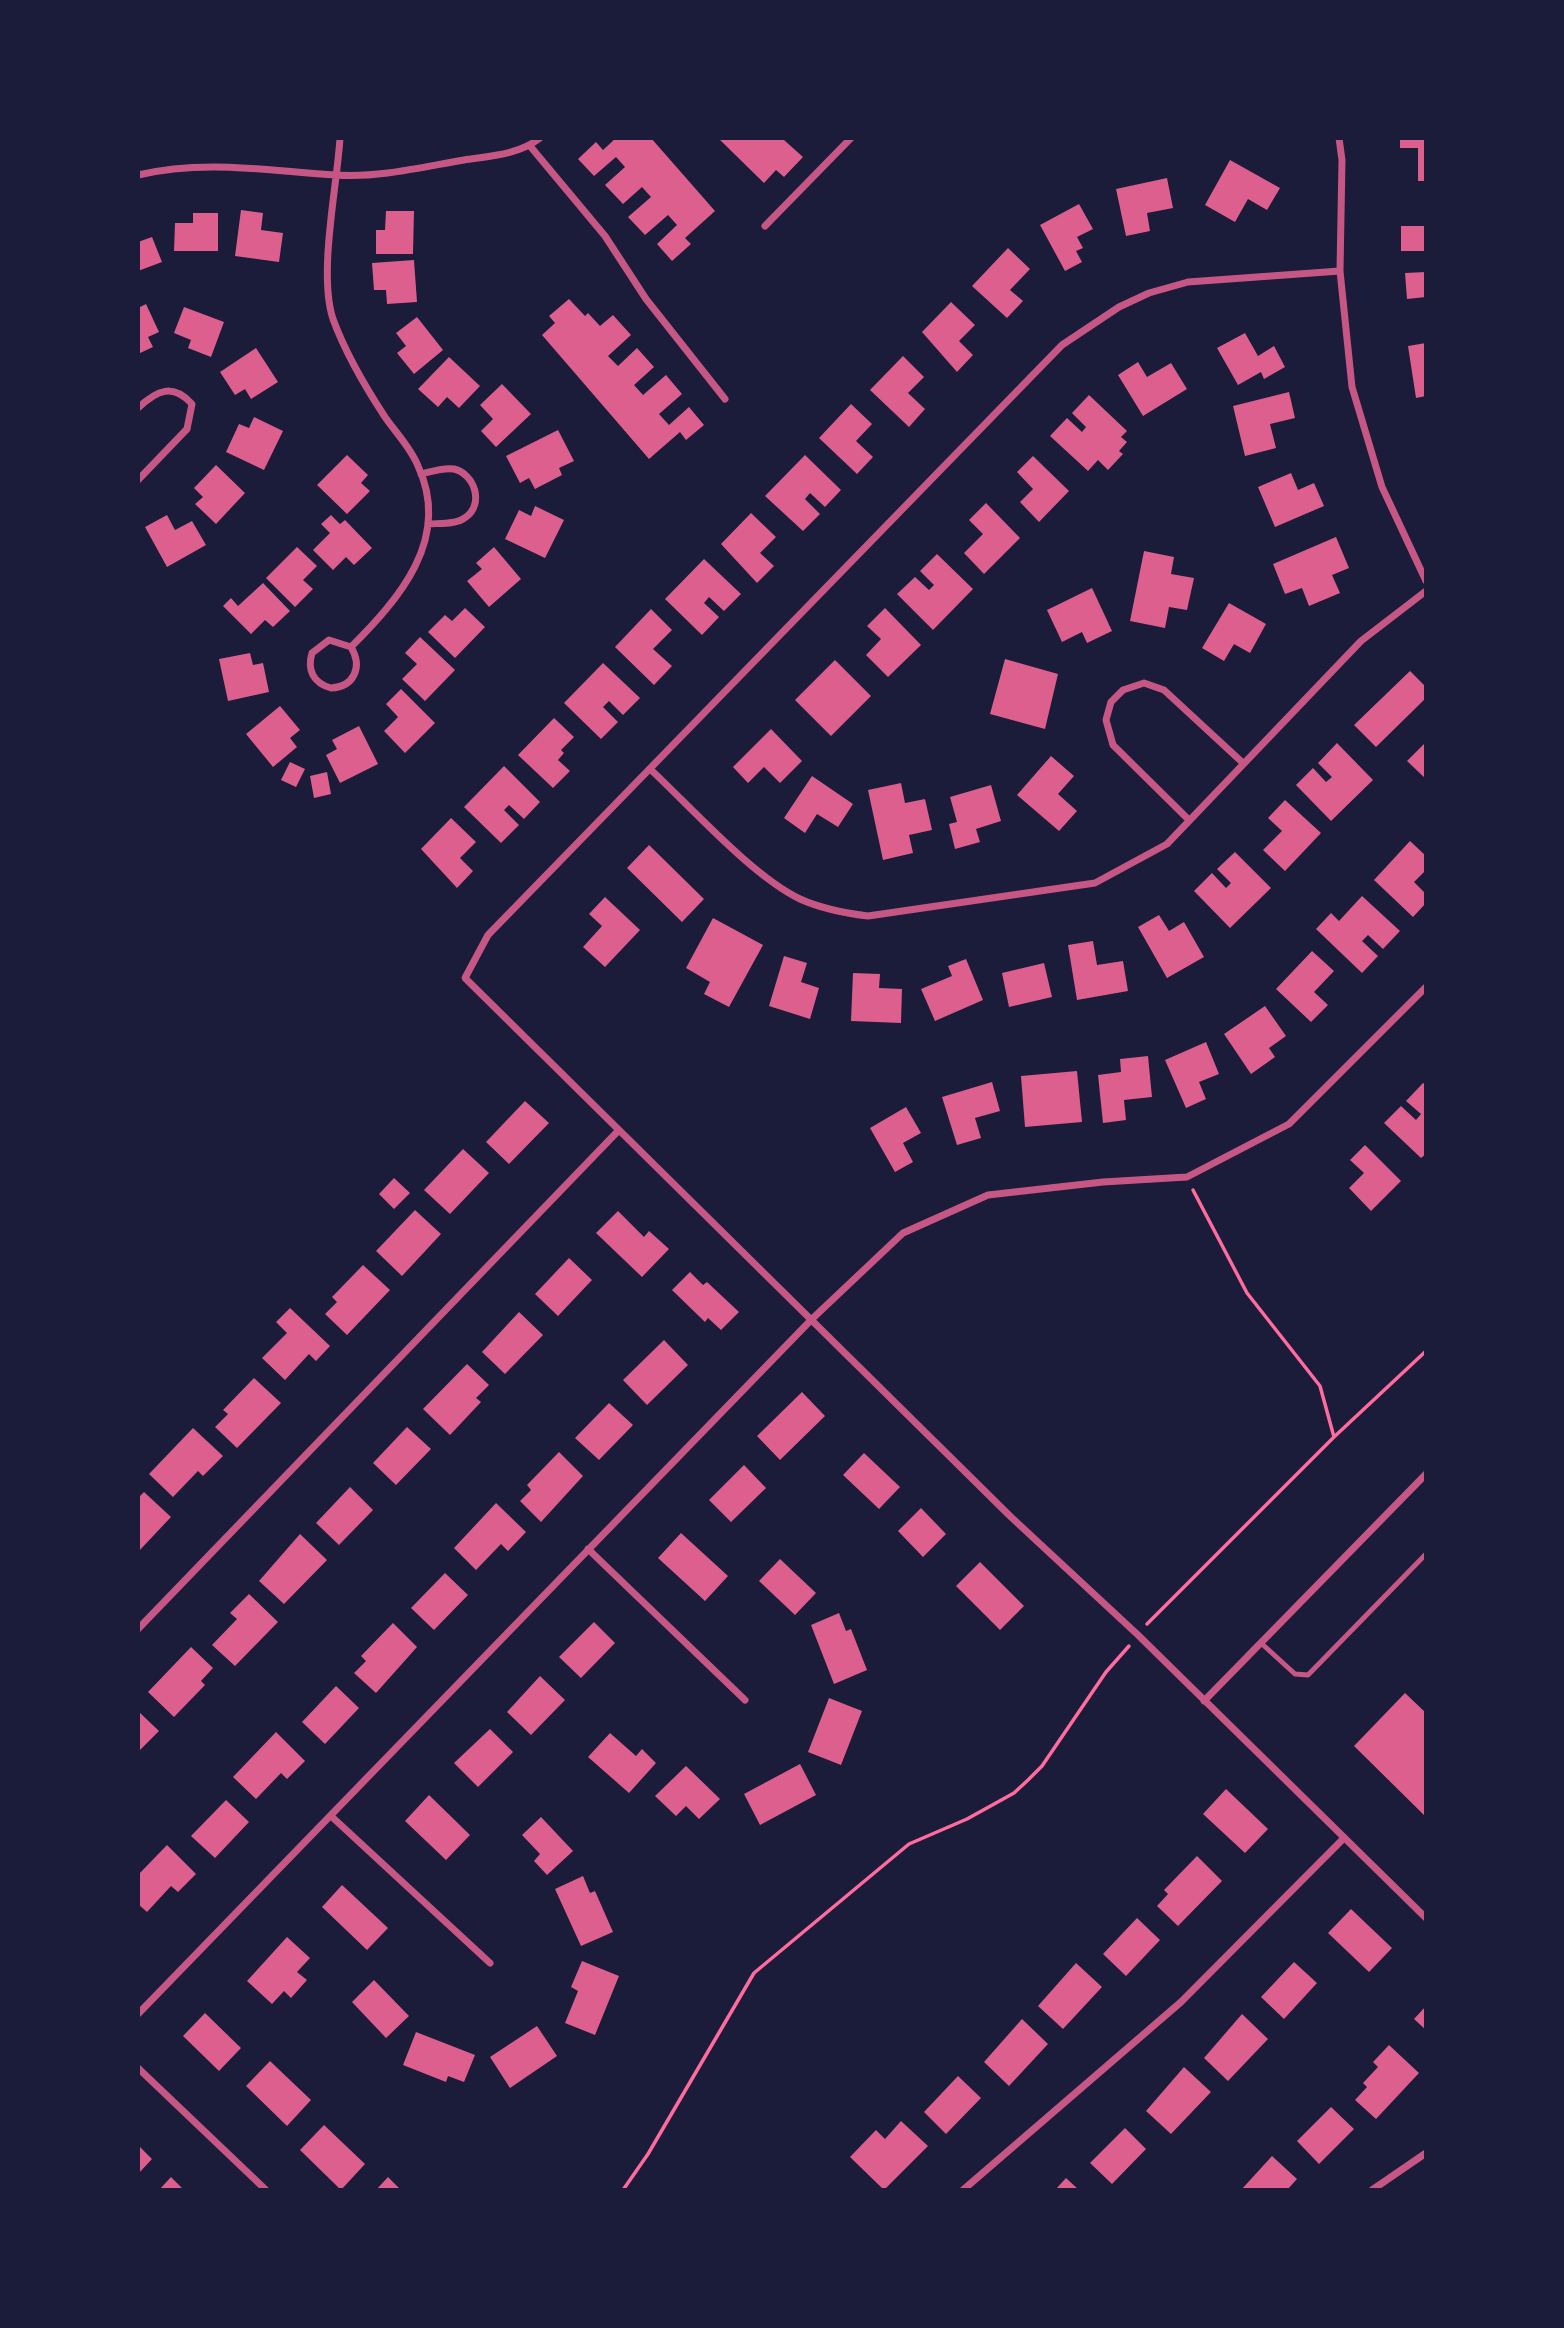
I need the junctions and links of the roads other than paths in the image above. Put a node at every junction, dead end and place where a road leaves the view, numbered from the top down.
1 (340, 138) edge
2 (540, 138) edge
3 (851, 138) edge
4 (1339, 138) edge
5 (530, 146) junction
6 (138, 175) edge
7 (338, 175) junction
8 (765, 226) dead end
9 (1340, 271) junction
10 (725, 398) dead end
11 (138, 408) edge
12 (421, 474) junction
13 (138, 480) edge
14 (428, 524) junction
15 (1426, 581) edge
16 (1426, 591) edge
17 (351, 647) junction
18 (1243, 763) junction
19 (650, 769) junction
20 (1189, 820) junction
21 (1426, 987) edge
22 (619, 1130) junction
23 (811, 1319) junction
24 (1426, 1474) edge
25 (588, 1549) junction
26 (1426, 1554) edge
27 (138, 1629) edge
28 (1261, 1643) junction
29 (745, 1700) dead end
30 (1204, 1700) junction
31 (331, 1816) junction
32 (1343, 1838) junction
33 (1426, 1918) edge
34 (491, 1963) dead end
35 (138, 2014) edge
36 (138, 2068) edge
37 (1426, 2153) edge
38 (266, 2190) edge
39 (963, 2190) edge
40 (1373, 2190) edge

1 - 7 street
2 - 5 street
3 - 8 street
4 - 9 street
5 - 7 street
5 - 10 street
6 - 7 street
7 - 12 street
9 - 15 street
9 - 19 street
11 - 13 street
12 - 14 street
12 - 14 street
14 - 17 street
16 - 18 street
17 - 17 street
18 - 20 street
18 - 20 street
19 - 20 street
19 - 22 street
21 - 23 street
22 - 23 street
22 - 27 street
23 - 25 street
23 - 30 street
24 - 28 street
25 - 29 street
25 - 31 street
26 - 28 lane
28 - 30 street
30 - 32 street
31 - 34 street
31 - 35 street
32 - 33 street
32 - 39 street
36 - 38 street
37 - 40 street

